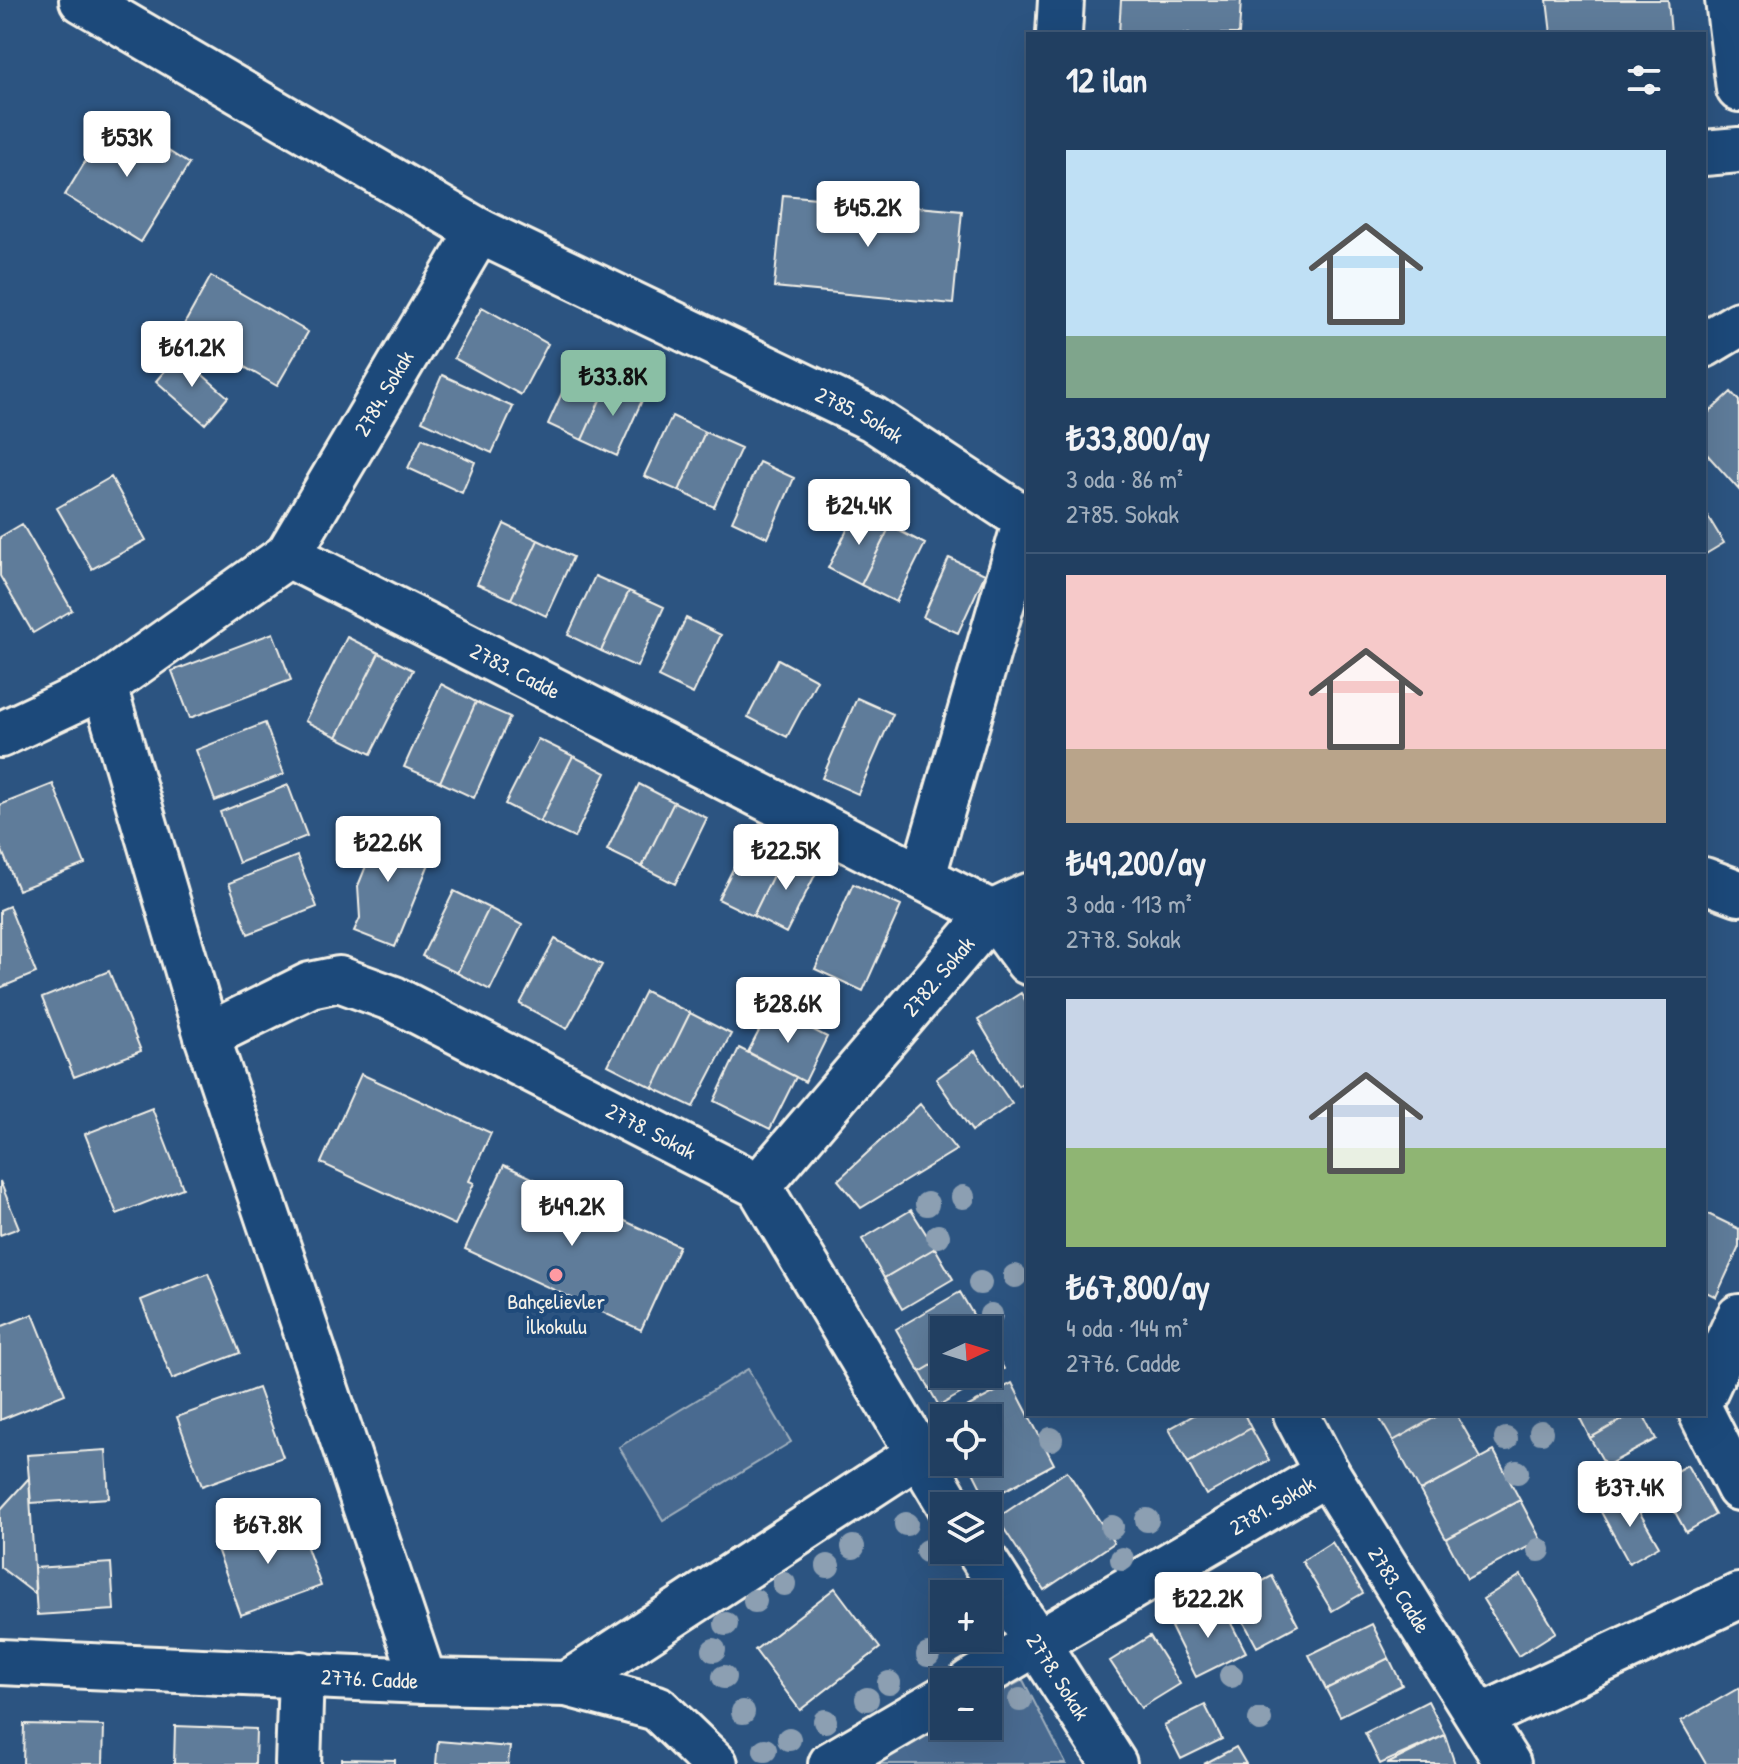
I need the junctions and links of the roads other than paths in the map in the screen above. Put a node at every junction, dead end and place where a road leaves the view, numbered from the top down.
1 (82, 0) edge
2 (1061, 0) edge
3 (1728, 0) edge
4 (1059, 32) edge
5 (1739, 89) edge
6 (1739, 150) edge
7 (1706, 153) edge
8 (479, 231) junction
9 (1739, 324) edge
10 (1706, 344) edge
11 (1026, 510) edge
12 (1026, 515) edge
13 (288, 555) junction
14 (104, 686) junction
15 (0, 735) edge
16 (923, 876) junction
17 (1706, 881) edge
18 (1739, 893) edge
19 (1010, 905) edge
20 (1026, 956) edge
21 (207, 1036) junction
22 (759, 1186) junction
23 (1739, 1317) edge
24 (1706, 1389) edge
25 (1297, 1416) edge
26 (1703, 1416) edge
27 (917, 1455) junction
28 (1327, 1473) junction
29 (1739, 1488) edge
30 (941, 1492) edge
31 (987, 1564) edge
32 (1739, 1596) edge
33 (1037, 1643) junction
34 (0, 1662) edge
35 (994, 1668) edge
36 (301, 1674) junction
37 (424, 1681) junction
38 (567, 1684) junction
39 (930, 1706) edge
40 (1481, 1717) junction
41 (298, 1764) edge
42 (715, 1764) edge
43 (831, 1764) edge
44 (1114, 1764) edge
45 (1508, 1764) edge

1 - 8 street, 2785. Sokak
2 - 4 street
3 - 5 street
6 - 7 street
8 - 11 street, 2785. Sokak
8 - 13 street, 2784. Sokak
9 - 10 street
12 - 16 street, 2785. Sokak
13 - 14 street
13 - 16 street, 2783. Cadde
14 - 15 street
14 - 21 street
16 - 19 street, 2783. Cadde
17 - 18 street
19 - 20 street, 2783. Cadde
19 - 22 street, 2782. Sokak
21 - 22 street, 2778. Sokak
21 - 37 street
22 - 27 street
23 - 24 street
25 - 28 street, 2783. Cadde
26 - 29 street
27 - 30 street
27 - 38 street
28 - 33 street, 2781. Sokak
28 - 40 street, 2783. Cadde
31 - 33 street, 2778. Sokak
32 - 40 street
33 - 35 street, 2781. Sokak
33 - 44 street, 2778. Sokak
34 - 36 street, 2776. Cadde
36 - 37 street, 2776. Cadde
36 - 41 street
37 - 38 street, 2776. Cadde
38 - 42 street, 2776. Cadde
39 - 43 street
40 - 45 street, 2783. Cadde

